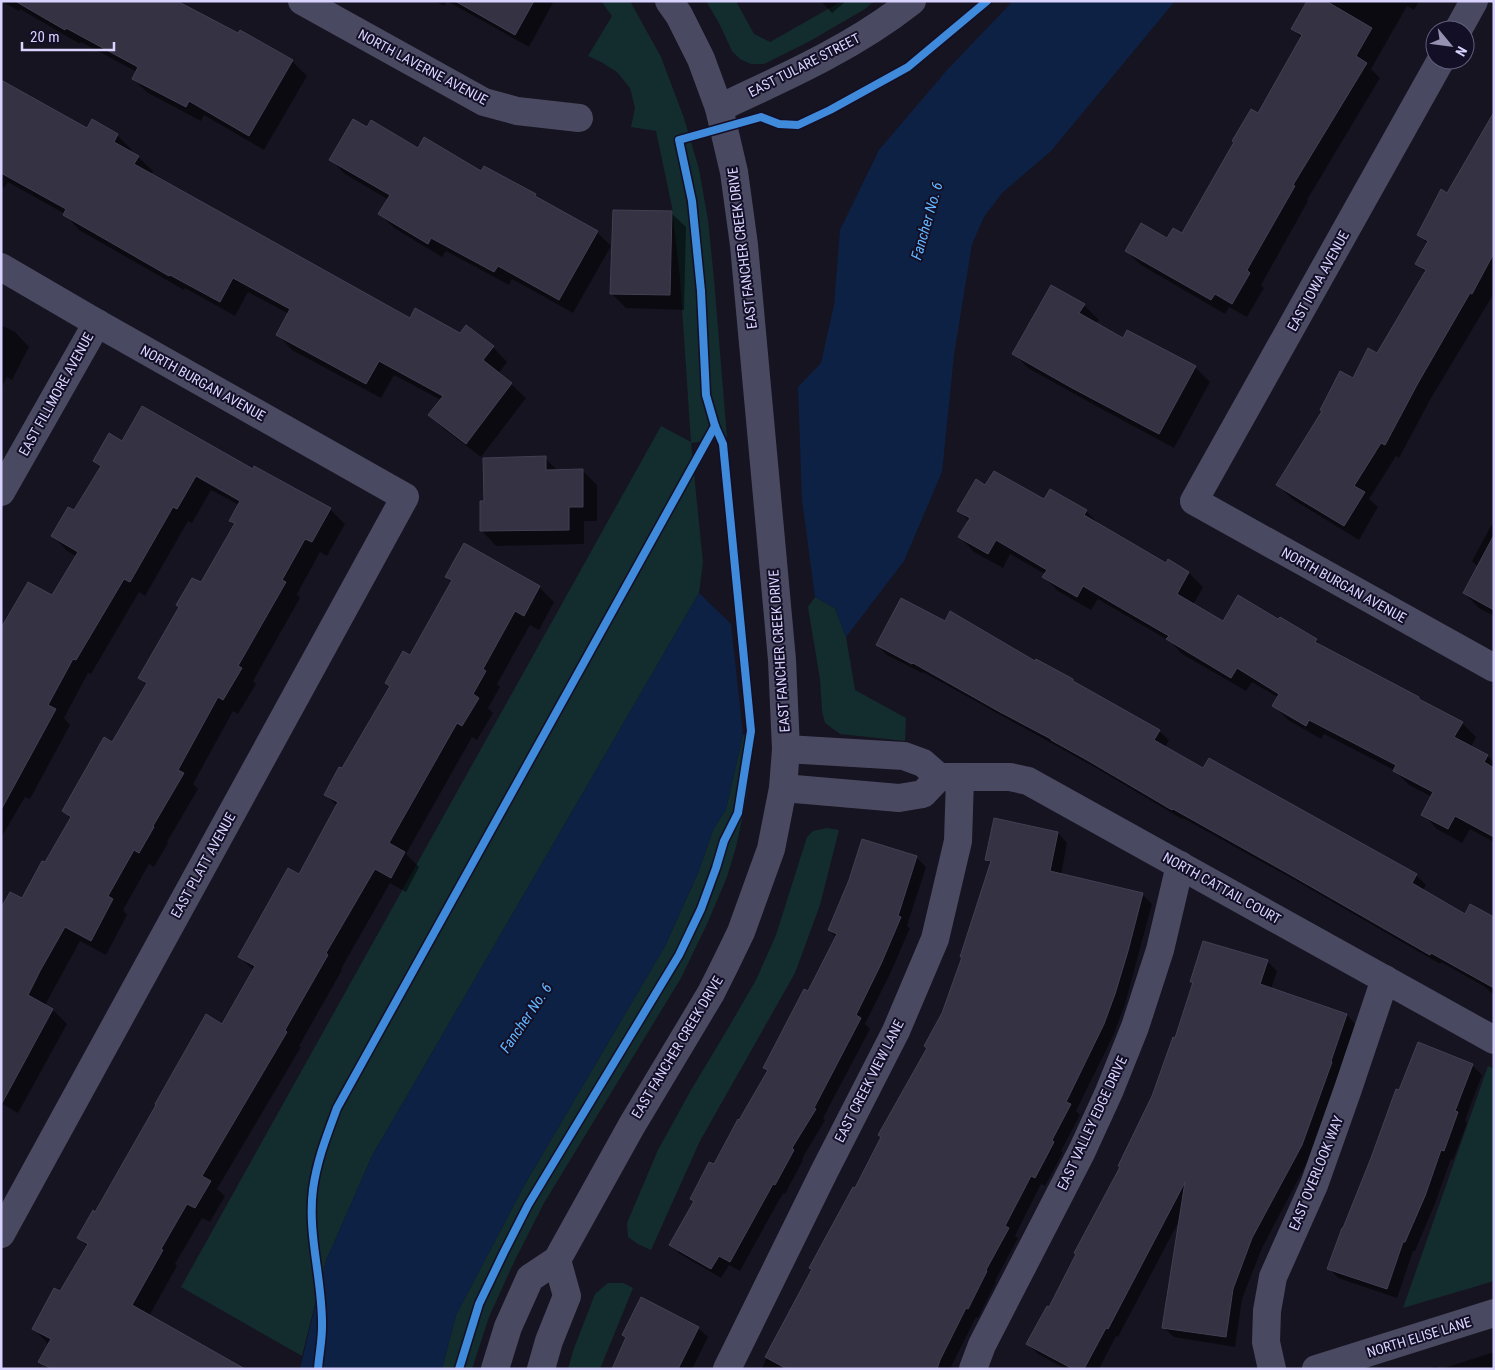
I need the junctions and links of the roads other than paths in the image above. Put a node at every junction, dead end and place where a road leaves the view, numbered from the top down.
1 (302, 1) edge
2 (669, 1) edge
3 (912, 1) edge
4 (1474, 1) edge
5 (1464, 20) edge
6 (1435, 70) edge
7 (719, 108) junction
8 (579, 118) dead end
9 (1, 267) edge
10 (96, 323) junction
11 (1, 492) edge
12 (405, 497) joint
13 (1194, 501) joint
14 (1494, 668) edge
15 (786, 749) junction
16 (950, 778) junction
17 (783, 788) junction
18 (1180, 865) junction
19 (1385, 979) junction
20 (1494, 1040) edge
21 (1, 1234) edge
22 (556, 1260) junction
23 (1494, 1313) edge
24 (495, 1369) edge
25 (540, 1369) edge
26 (728, 1369) edge
27 (972, 1369) edge
28 (1272, 1369) edge
29 (1316, 1369) edge

1 - 8 street, NORTH LAVERNE AVENUE
2 - 7 street, EAST FANCHER CREEK DRIVE
3 - 7 street, EAST TULARE STREET
4 - 5 street
6 - 13 street, EAST IOWA AVENUE
7 - 15 street, EAST FANCHER CREEK DRIVE
9 - 10 street, NORTH BURGAN AVENUE
10 - 11 street, EAST FILLMORE AVENUE
10 - 12 street, NORTH BURGAN AVENUE
12 - 21 street, EAST PLATT AVENUE
13 - 14 street, NORTH BURGAN AVENUE
15 - 16 street
15 - 17 street, EAST FANCHER CREEK DRIVE
16 - 17 street
16 - 18 street, NORTH CATTAIL COURT
16 - 26 street, EAST CREEK VIEW LANE
17 - 22 street, EAST FANCHER CREEK DRIVE
18 - 19 street, NORTH CATTAIL COURT
18 - 27 street, EAST VALLEY EDGE DRIVE
19 - 20 street, NORTH CATTAIL COURT
19 - 28 street, EAST OVERLOOK WAY
22 - 24 street
22 - 25 street
23 - 29 street, NORTH ELISE LANE

